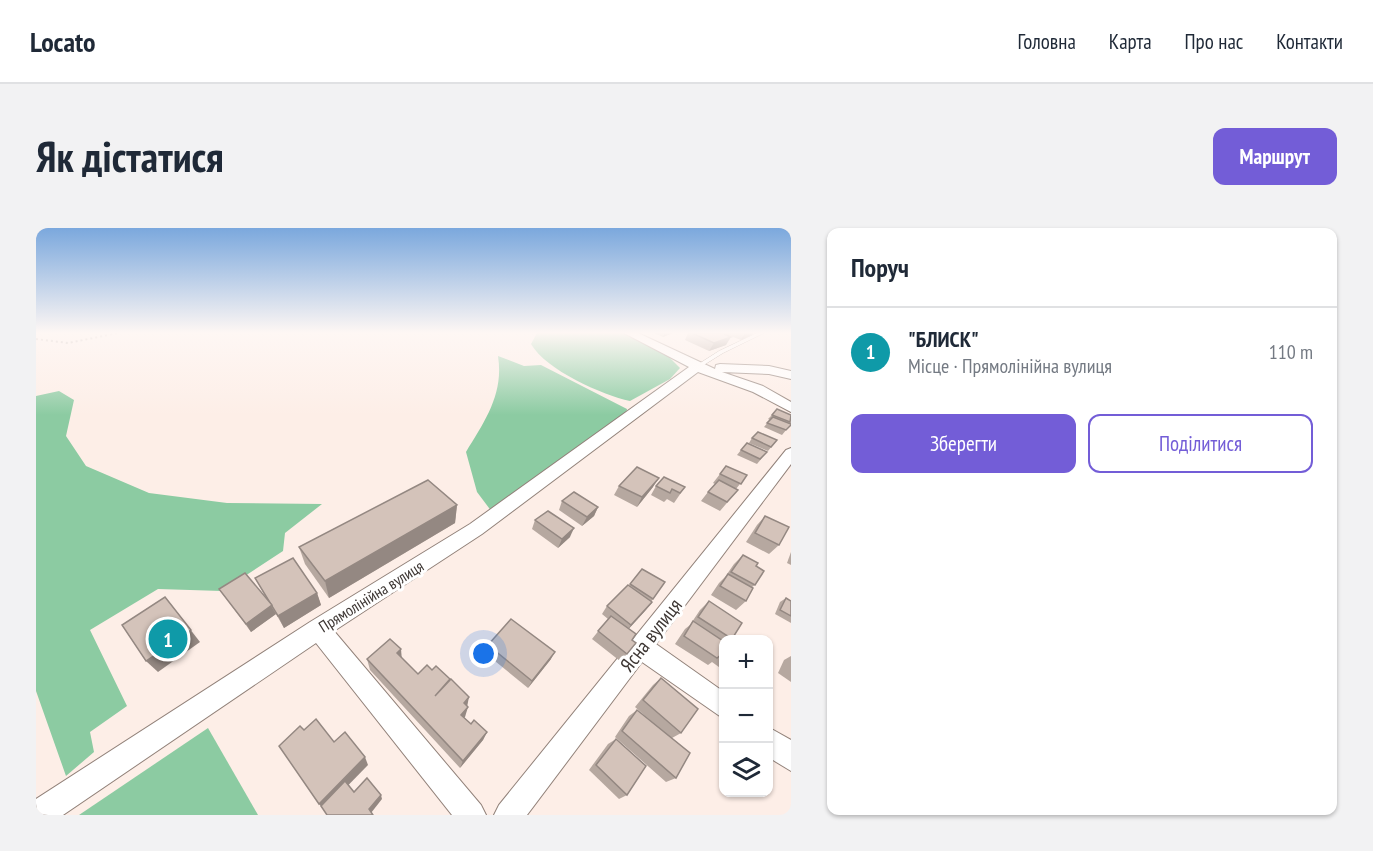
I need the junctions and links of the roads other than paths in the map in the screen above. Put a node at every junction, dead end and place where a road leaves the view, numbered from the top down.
1 (682, 360) edge
2 (708, 360) edge
3 (697, 368) junction
4 (791, 375) edge
5 (791, 408) edge
6 (791, 453) edge
7 (318, 629) junction
8 (642, 648) junction
9 (719, 704) edge
10 (772, 743) edge
11 (791, 757) edge
12 (37, 815) edge
13 (471, 815) edge
14 (508, 815) edge

1 - 3 street
2 - 3 lane
3 - 4 street
3 - 5 street
3 - 7 street, Прямолінійна вулиця
6 - 8 street, Ясна вулиця
7 - 12 street, Прямолінійна вулиця
7 - 13 street
8 - 9 street
8 - 14 street, Ясна вулиця
10 - 11 street

